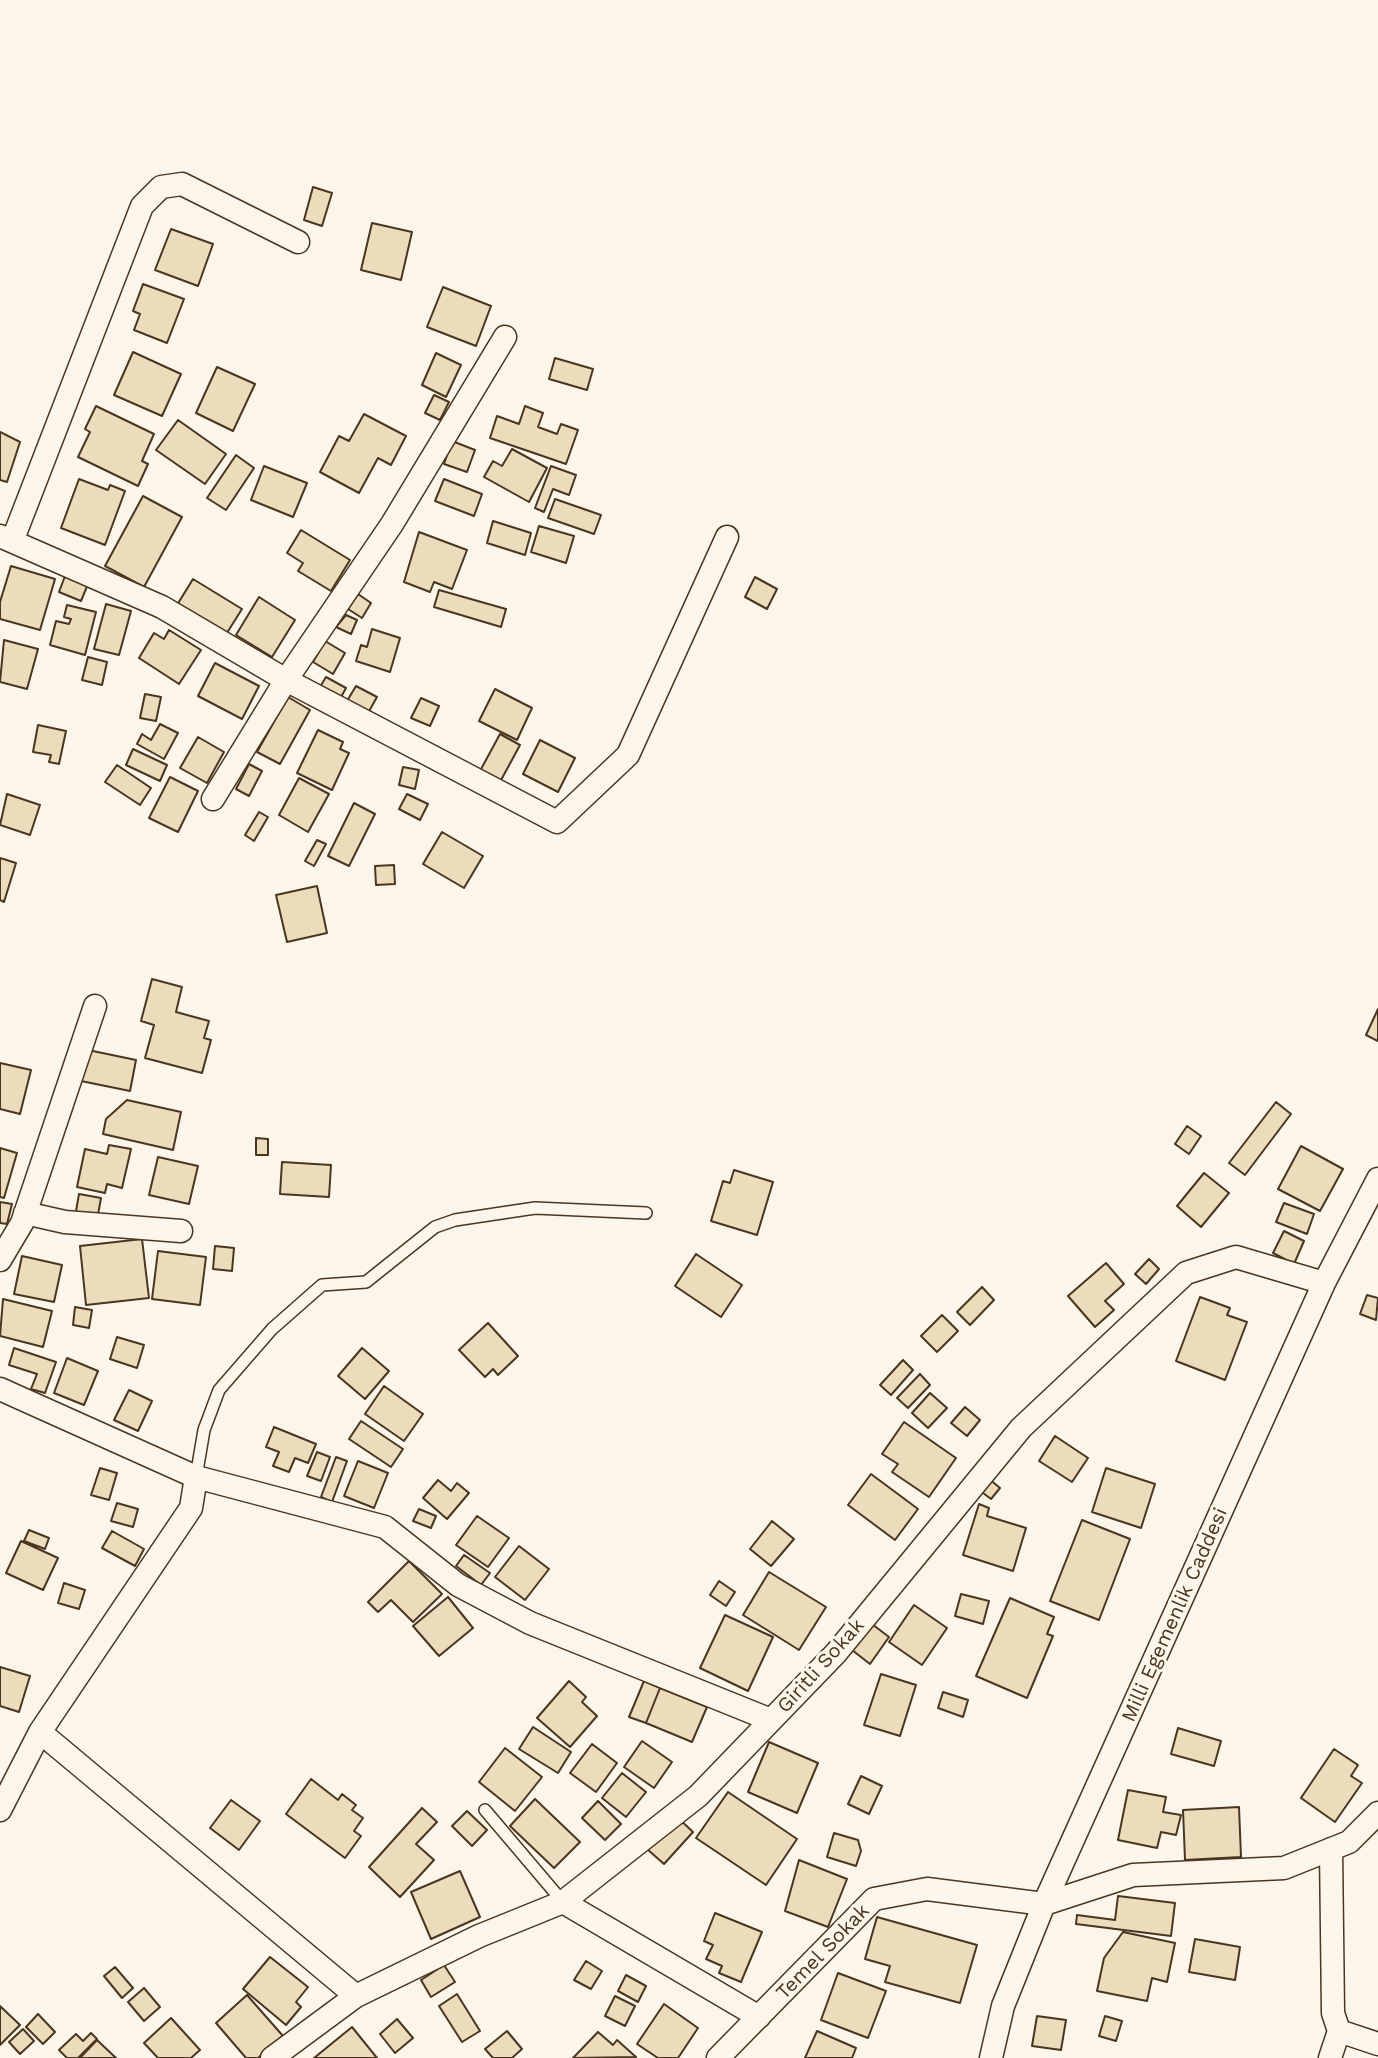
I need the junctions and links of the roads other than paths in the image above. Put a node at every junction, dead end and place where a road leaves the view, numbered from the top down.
1 (298, 242) dead end
2 (505, 337) dead end
3 (727, 537) dead end
4 (6, 538) edge
5 (286, 680) junction
6 (213, 799) dead end
7 (95, 1006) dead end
8 (1378, 1179) edge
9 (25, 1213) junction
10 (646, 1213) dead end
11 (181, 1231) dead end
12 (0, 1260) edge
13 (1324, 1283) junction
14 (0, 1389) edge
15 (196, 1477) junction
16 (771, 1720) junction
17 (40, 1732) junction
18 (0, 1810) edge
19 (485, 1810) dead end
20 (1378, 1813) edge
21 (1331, 1849) junction
22 (563, 1902) junction
23 (1044, 1904) junction
24 (356, 1996) junction
25 (759, 2017) junction
26 (1339, 2031) junction
27 (1378, 2044) edge
28 (272, 2058) edge
29 (718, 2058) edge
30 (991, 2058) edge
31 (1330, 2058) edge

1 - 4 street
2 - 5 street
3 - 5 street
4 - 5 street
5 - 6 street
7 - 9 street
8 - 13 street, Milli Egemenlik Caddesi
9 - 11 street
9 - 12 street
10 - 15 lane
13 - 16 street, Giritli Sokak
13 - 23 street, Milli Egemenlik Caddesi
14 - 15 street
15 - 16 street
15 - 17 street
16 - 22 street, Giritli Sokak
17 - 18 street
17 - 24 street
19 - 22 lane
20 - 21 street
21 - 23 street
21 - 26 street
22 - 24 street, Giritli Sokak
22 - 25 street
23 - 25 street, Temel Sokak
23 - 30 street, Milli Egemenlik Caddesi
24 - 28 street, Giritli Sokak
25 - 29 street, Temel Sokak
26 - 27 street
26 - 31 street

